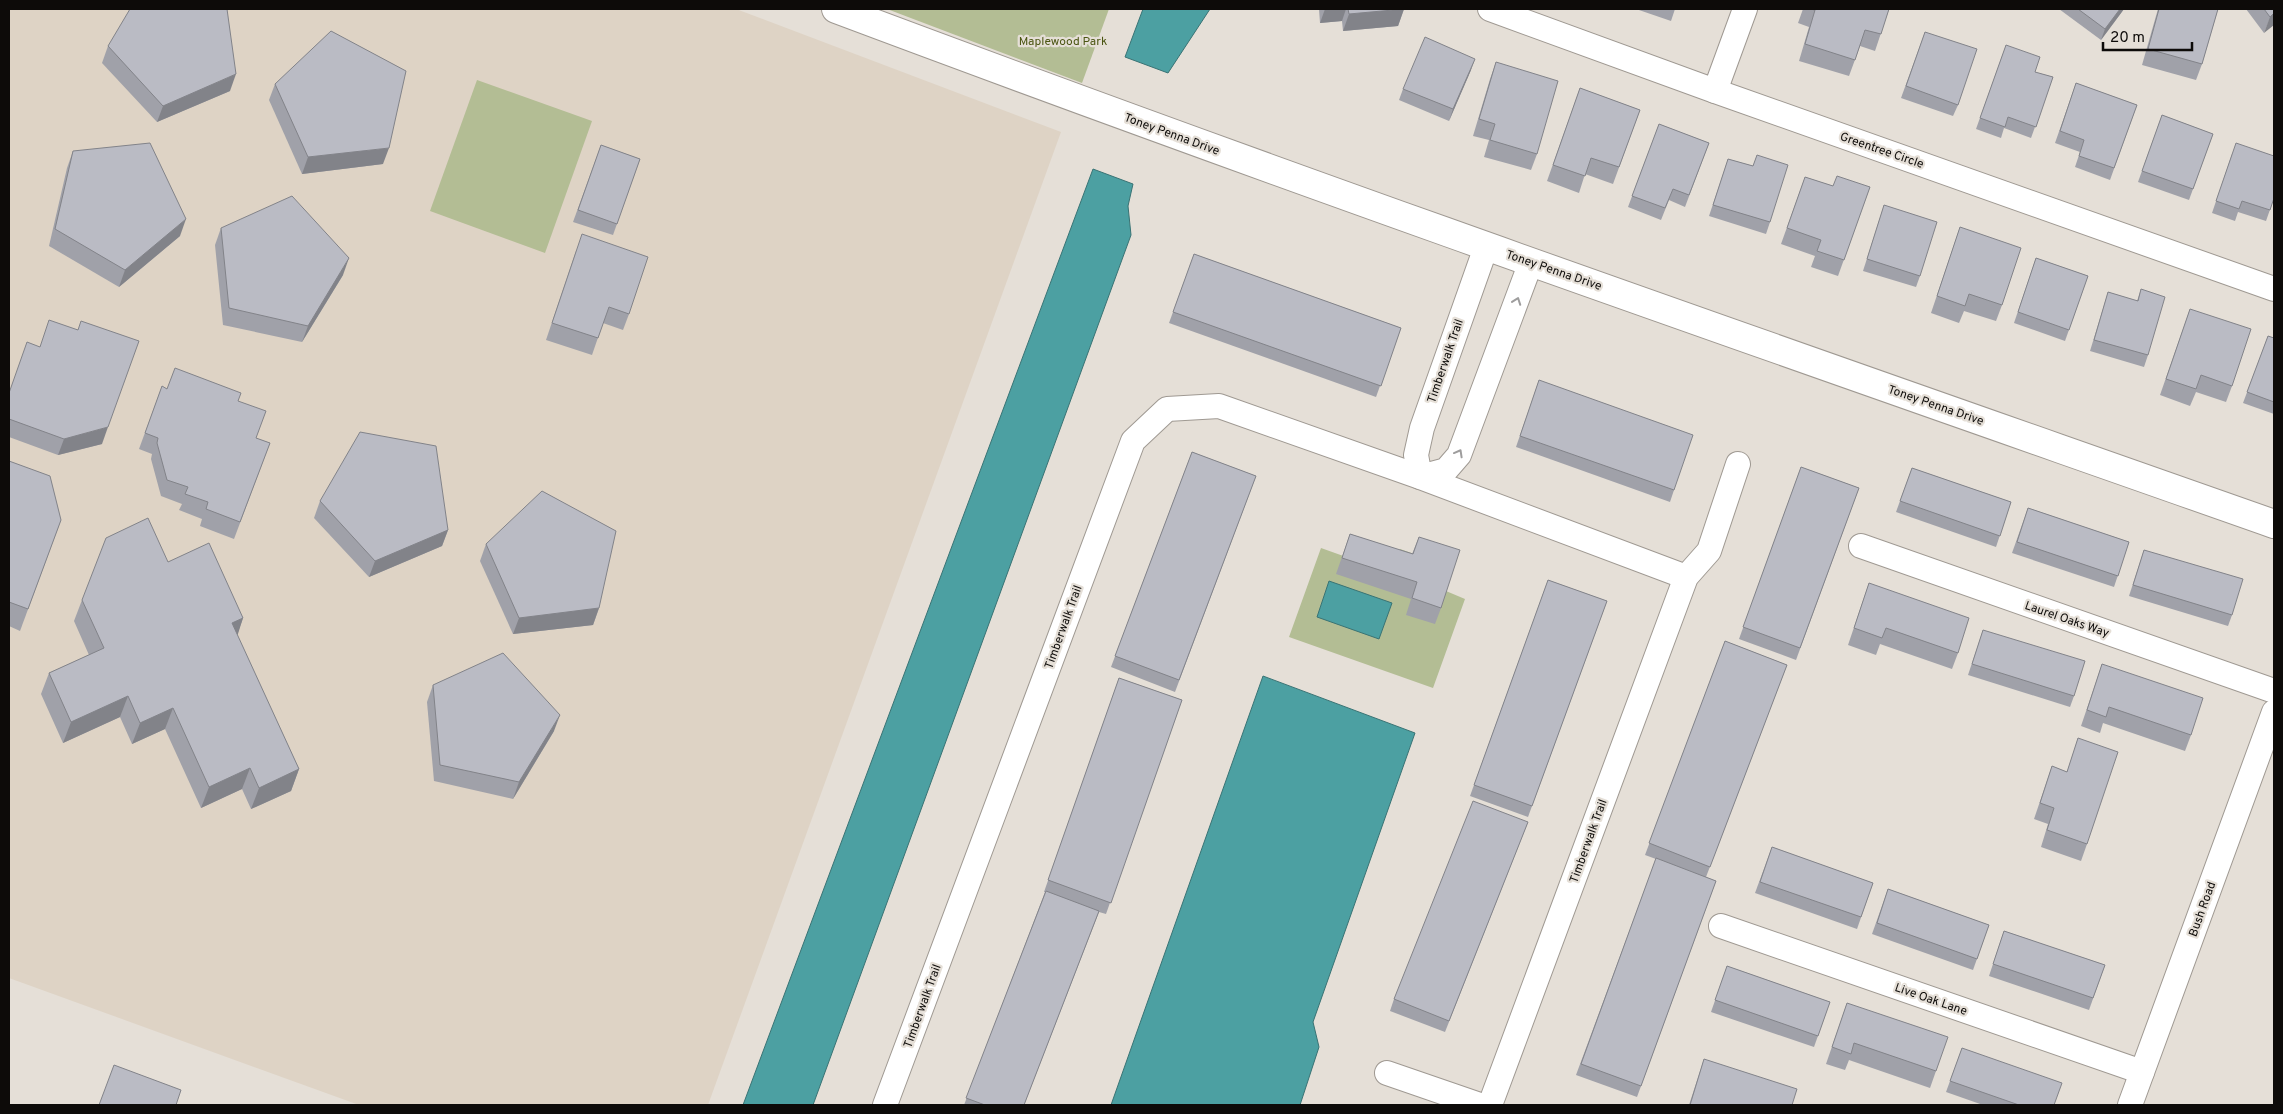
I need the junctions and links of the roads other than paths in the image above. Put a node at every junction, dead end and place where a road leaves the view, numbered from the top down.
1 (836, 9) edge
2 (1490, 9) edge
3 (1745, 9) edge
4 (1714, 91) junction
5 (1486, 247) junction
6 (1531, 262) junction
7 (2274, 290) edge
8 (1738, 464) dead end
9 (1420, 478) junction
10 (2274, 524) edge
11 (1861, 546) dead end
12 (1686, 577) junction
13 (2274, 691) edge
14 (2274, 712) edge
15 (1721, 926) dead end
16 (2142, 1072) junction
17 (1387, 1073) dead end
18 (885, 1105) edge
19 (1480, 1105) edge
20 (1490, 1105) edge
21 (2130, 1105) edge

1 - 5 street, Toney Penna Drive
2 - 4 street, Greentree Circle
3 - 4 street
4 - 7 street, Greentree Circle
5 - 6 street, Toney Penna Drive
5 - 9 street, Timberwalk Trail
9 -> 6 street
6 - 10 street, Toney Penna Drive
8 - 12 street, Timberwalk Trail
9 - 12 street, Timberwalk Trail
9 - 18 street, Timberwalk Trail
11 - 13 street, Laurel Oaks Way
12 - 20 street, Timberwalk Trail
14 - 16 street, Bush Road
15 - 16 street, Live Oak Lane
16 - 21 street, Bush Road
17 - 19 street

